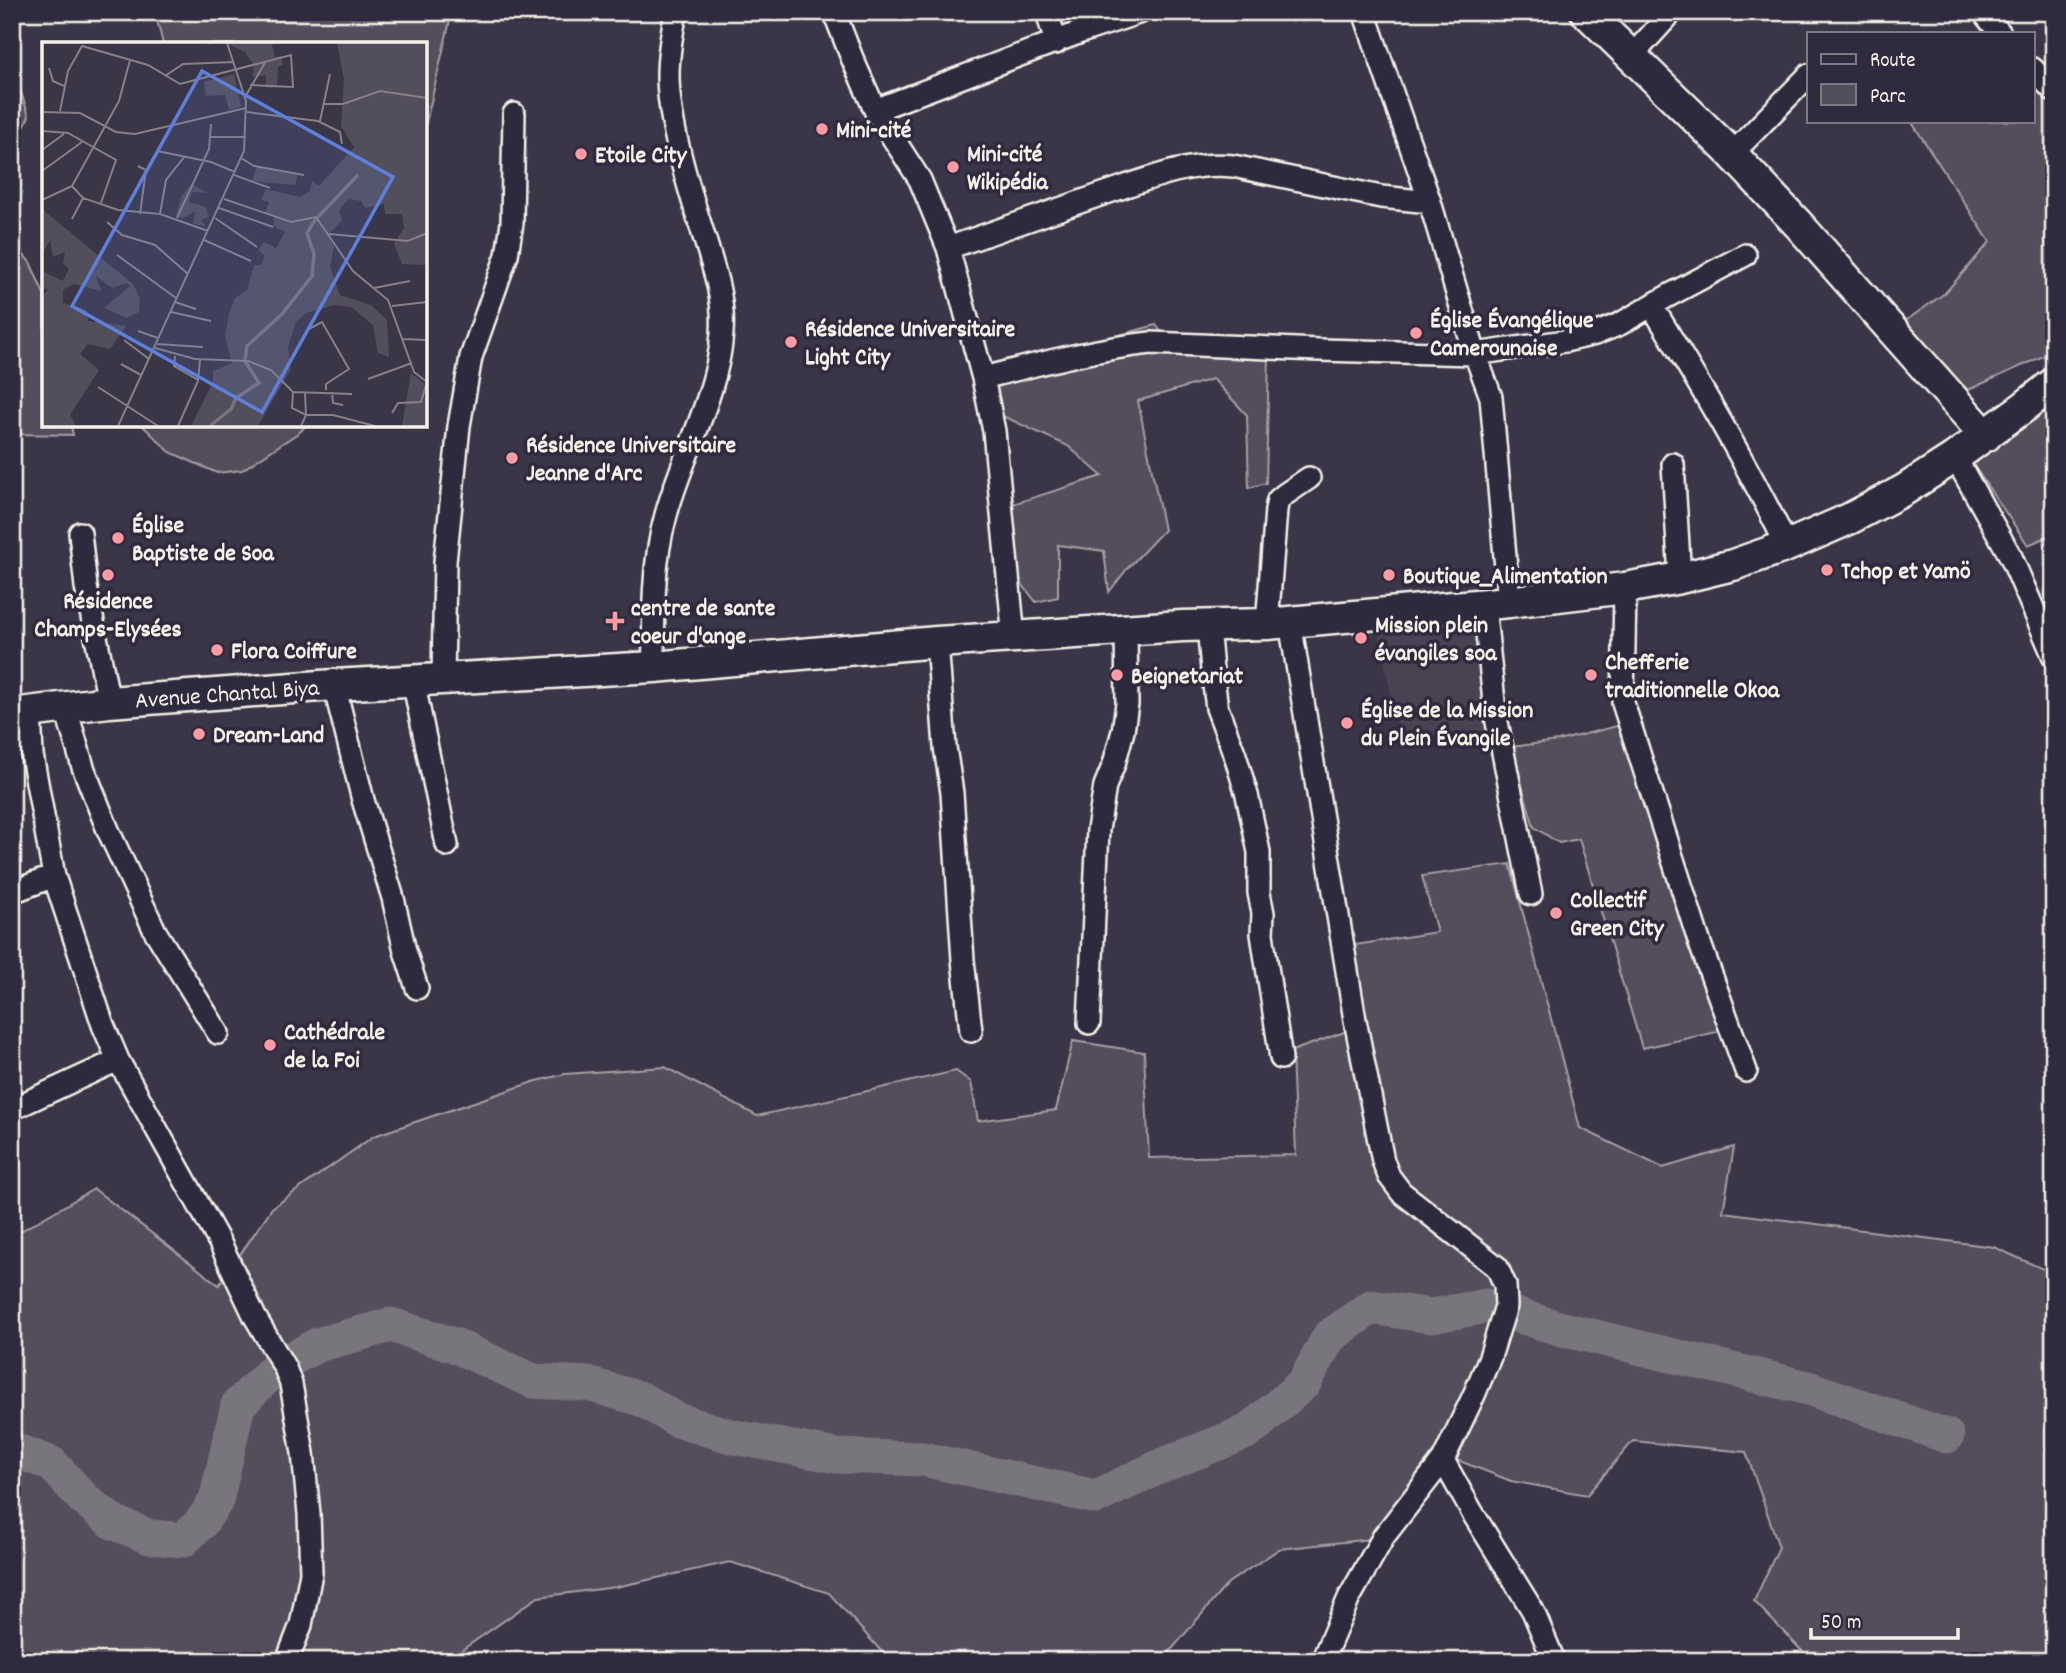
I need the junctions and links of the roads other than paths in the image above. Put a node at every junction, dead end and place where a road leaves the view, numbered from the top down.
1 (676, 12) edge
2 (834, 12) edge
3 (1047, 12) edge
4 (1141, 12) edge
5 (1364, 12) edge
6 (1586, 12) edge
7 (1672, 12) edge
8 (1983, 12) edge
9 (1999, 32) edge
10 (1056, 43) junction
11 (1631, 57) junction
12 (2035, 71) edge
13 (1807, 77) edge
14 (2054, 91) edge
15 (875, 110) junction
16 (514, 114) dead end
17 (1732, 154) junction
18 (1430, 202) junction
19 (948, 248) junction
20 (1745, 255) dead end
21 (1652, 306) junction
22 (1475, 354) junction
23 (983, 378) junction
24 (2053, 385) edge
25 (1986, 436) junction
26 (1955, 457) junction
27 (1673, 464) dead end
28 (1309, 478) dead end
29 (80, 533) dead end
30 (1787, 547) junction
31 (1680, 578) junction
32 (1625, 588) junction
33 (1497, 603) junction
34 (1278, 623) junction
35 (1209, 625) junction
36 (1126, 630) junction
37 (1014, 638) junction
38 (937, 642) junction
39 (2054, 657) edge
40 (654, 667) junction
41 (412, 680) junction
42 (443, 680) junction
43 (334, 685) junction
44 (109, 702) junction
45 (66, 709) junction
46 (21, 713) edge
47 (447, 845) dead end
48 (54, 876) junction
49 (12, 892) edge
50 (1531, 894) dead end
51 (417, 988) dead end
52 (1088, 1023) dead end
53 (971, 1031) dead end
54 (219, 1033) dead end
55 (1281, 1058) dead end
56 (118, 1060) junction
57 (1746, 1071) dead end
58 (12, 1108) edge
59 (1443, 1460) junction
60 (287, 1661) edge
61 (1322, 1661) edge
62 (1554, 1661) edge

1 - 40 street
2 - 15 street
3 - 10 street
4 - 10 street
5 - 18 street
6 - 11 main road
7 - 11 street
8 - 9 street
10 - 15 street
11 - 17 main road
12 - 14 street
13 - 17 street
15 - 19 street
16 - 42 street
17 - 25 main road
18 - 19 street
18 - 22 street
19 - 23 street
20 - 21 street
21 - 22 street
21 - 30 street
22 - 23 street
22 - 33 street
23 - 37 street
24 - 25 main road, Avenue Chantal Biya
25 - 26 main road, Avenue Chantal Biya
26 - 30 main road, Avenue Chantal Biya
26 - 39 street
27 - 31 street
28 - 34 street
29 - 44 street
30 - 31 main road, Avenue Chantal Biya
31 - 32 main road, Avenue Chantal Biya
32 - 33 main road, Avenue Chantal Biya
32 - 57 street
33 - 34 main road, Avenue Chantal Biya
33 - 50 street
34 - 35 main road, Avenue Chantal Biya
34 - 59 street
35 - 36 main road, Avenue Chantal Biya
35 - 55 street
36 - 37 main road, Avenue Chantal Biya
36 - 52 street
37 - 38 main road, Avenue Chantal Biya
38 - 40 main road, Avenue Chantal Biya
38 - 53 street
40 - 42 main road, Avenue Chantal Biya
41 - 42 main road, Avenue Chantal Biya
41 - 43 main road, Avenue Chantal Biya
41 - 47 street
43 - 44 main road, Avenue Chantal Biya
43 - 51 street
44 - 45 main road, Avenue Chantal Biya
45 - 46 main road, Avenue Chantal Biya
45 - 54 street
46 - 48 street
48 - 49 street
48 - 56 street
56 - 58 street
56 - 60 street
59 - 61 street
59 - 62 street

